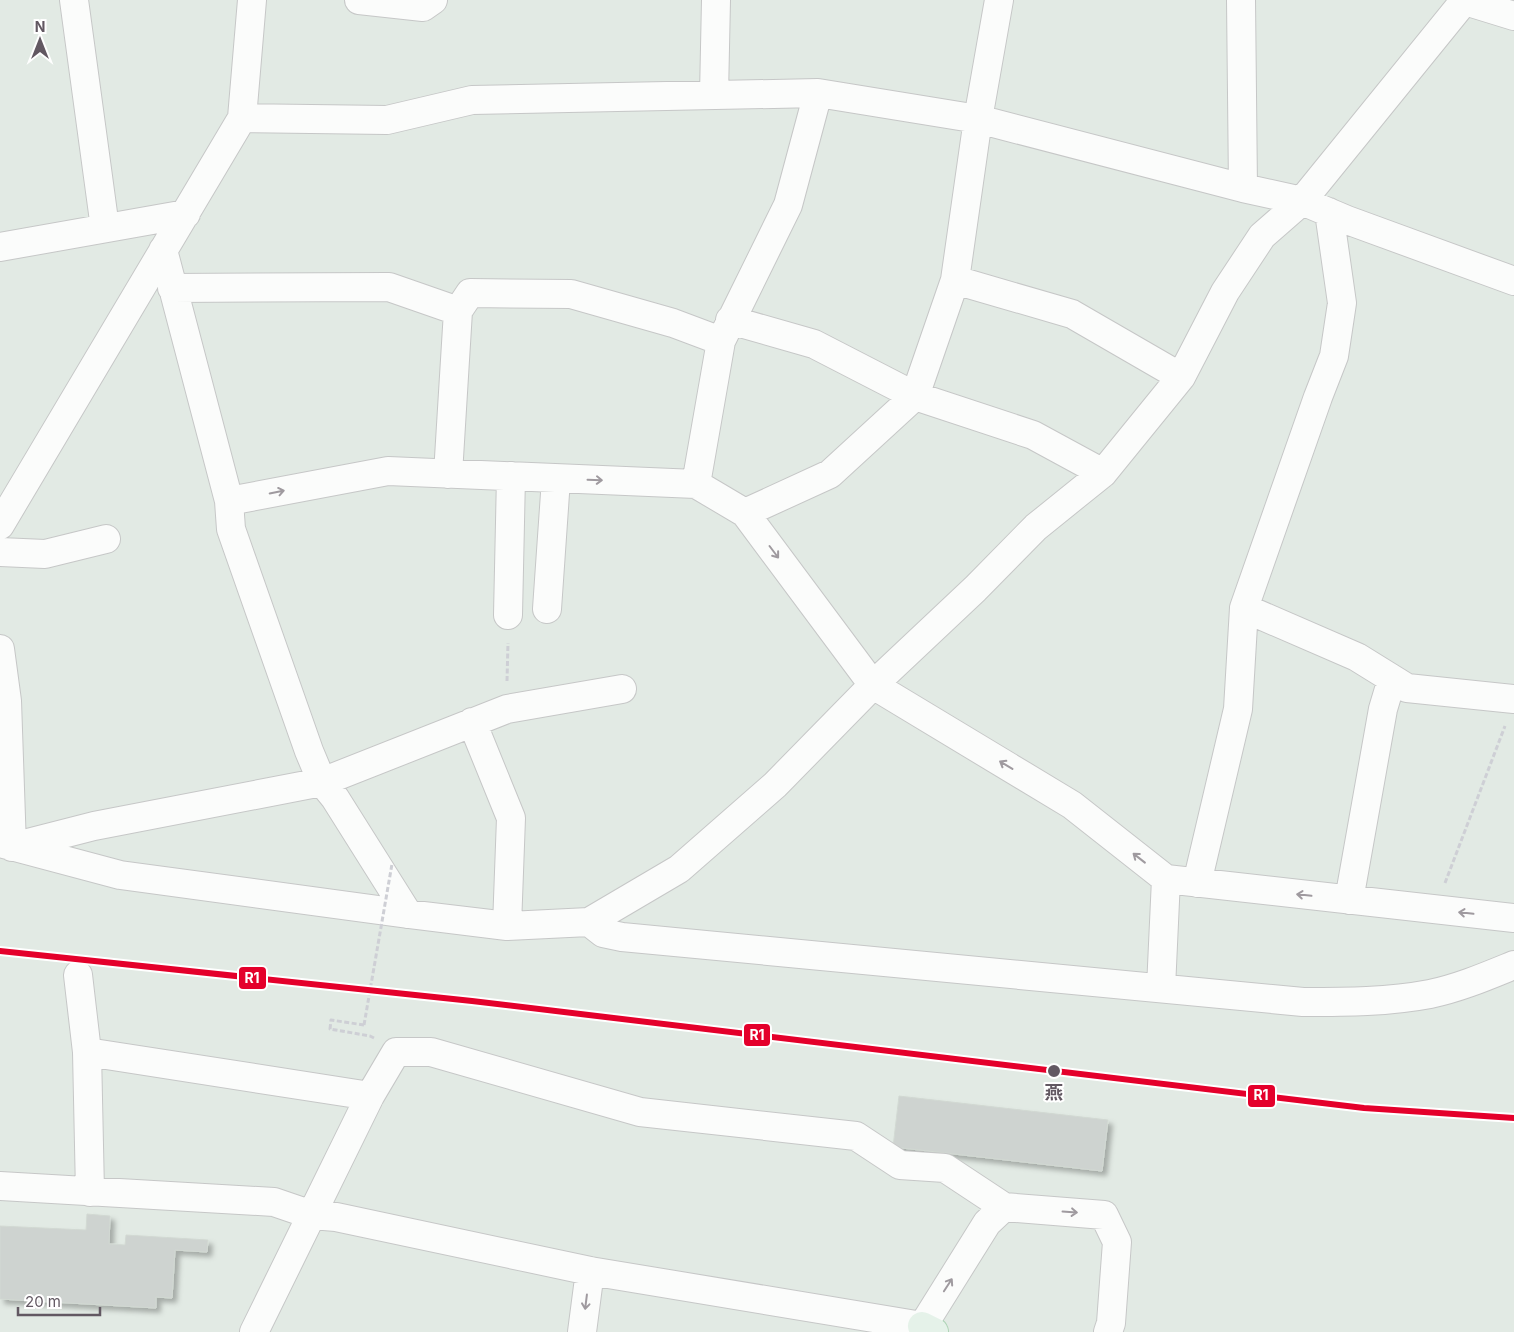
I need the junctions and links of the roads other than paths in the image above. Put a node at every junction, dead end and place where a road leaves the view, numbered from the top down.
1 (74, 0) edge
2 (252, 0) edge
3 (359, 0) edge
4 (433, 0) edge
5 (999, 0) edge
6 (1241, 0) edge
7 (1464, 0) edge
8 (711, 1) edge
9 (1514, 16) edge
10 (818, 93) junction
11 (714, 95) junction
12 (242, 118) junction
13 (978, 119) junction
14 (1243, 188) junction
15 (1302, 201) junction
16 (1329, 212) junction
17 (186, 214) junction
18 (105, 228) junction
19 (0, 247) edge
20 (162, 250) junction
21 (955, 280) junction
22 (1514, 281) edge
23 (172, 288) junction
24 (458, 311) junction
25 (725, 331) junction
26 (1182, 377) junction
27 (915, 396) junction
28 (1103, 473) junction
29 (448, 474) junction
30 (511, 476) junction
31 (556, 479) junction
32 (696, 484) junction
33 (229, 501) junction
34 (745, 513) junction
35 (0, 525) edge
36 (106, 539) dead end
37 (0, 552) edge
38 (1244, 608) junction
39 (547, 609) dead end
40 (508, 614) road end
41 (0, 649) edge
42 (1392, 679) junction
43 (873, 685) junction
44 (622, 689) dead end
45 (1511, 709) edge
46 (472, 722) junction
47 (322, 782) junction
48 (6, 845) edge
49 (1166, 879) junction
50 (1197, 883) junction
51 (1349, 900) junction
52 (408, 914) junction
53 (1514, 918) edge
54 (589, 922) junction
55 (507, 926) junction
56 (1514, 965) edge
57 (78, 975) dead end
58 (1161, 988) junction
59 (87, 1052) junction
60 (370, 1096) junction
61 (0, 1186) edge
62 (90, 1192) junction
63 (1004, 1207) junction
64 (312, 1215) junction
65 (590, 1271) junction
66 (925, 1330) edge
67 (254, 1332) edge
68 (582, 1332) edge
69 (1108, 1332) edge

1 - 18 street
2 - 12 street
3 - 4 street
5 - 13 street
6 - 14 street
7 - 9 street
7 - 15 street
8 - 11 street
10 - 11 street
10 - 13 street
10 - 25 street
11 - 12 street
12 - 17 street
13 - 14 street
13 - 21 street
14 - 15 street
15 - 16 street
15 - 26 street
16 - 22 street
16 - 38 street
17 - 18 street
17 - 20 street
18 - 19 street
20 - 23 street
20 - 35 street
21 - 26 street
21 - 27 street
23 - 24 street
23 - 33 street
24 - 25 street
24 - 29 street
25 - 27 street
25 - 32 street
26 - 28 street
27 - 28 street
27 - 34 street
28 - 43 street
29 - 30 street
33 -> 29 street
30 - 31 street
30 - 40 street
31 -> 32 street
31 - 39 street
32 - 34 street
33 - 47 street
34 -> 43 street
36 - 37 street
38 - 42 street
38 - 50 street
41 - 48 street
42 - 45 street
42 - 51 street
49 -> 43 street
43 - 54 street
44 - 46 street
46 - 47 street
46 - 55 street
47 - 48 street
47 - 52 street
48 - 52 street
49 - 50 street
49 - 58 street
51 -> 50 street
53 -> 51 street
52 - 55 street
54 - 55 street
54 - 58 street
56 - 58 street
57 - 59 street
59 - 60 street
59 - 62 street
60 - 63 street
60 - 64 street
61 - 62 street
62 - 64 street
66 -> 63 street
63 -> 69 street
64 - 65 street
64 - 67 street
65 - 66 street
65 -> 68 street

